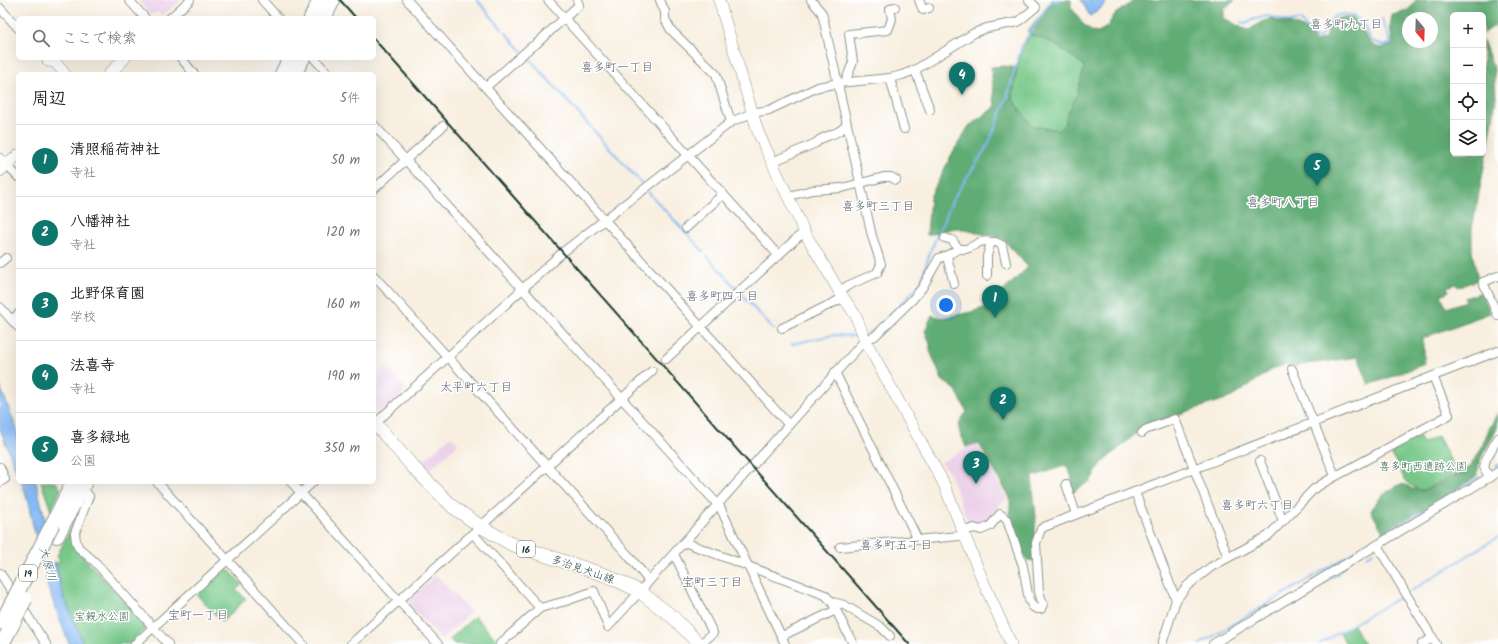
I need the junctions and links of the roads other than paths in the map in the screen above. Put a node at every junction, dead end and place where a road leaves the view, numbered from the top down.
1 (129, 0) edge
2 (190, 0) edge
3 (262, 0) edge
4 (407, 0) edge
5 (548, 0) edge
6 (577, 0) edge
7 (660, 0) edge
8 (719, 0) edge
9 (811, 0) edge
10 (919, 0) edge
11 (1029, 0) edge
12 (328, 1) edge
13 (895, 7) dead end
14 (0, 8) edge
15 (930, 8) dead end
16 (143, 16) edge
17 (172, 16) edge
18 (276, 16) edge
19 (313, 16) edge
20 (324, 16) edge
21 (564, 18) junction
22 (16, 26) edge
23 (46, 60) edge
24 (123, 60) edge
25 (182, 60) edge
26 (289, 60) edge
27 (302, 60) edge
28 (316, 60) edge
29 (915, 70) junction
30 (63, 72) edge
31 (110, 72) edge
32 (192, 72) edge
33 (283, 72) edge
34 (295, 72) edge
35 (326, 72) edge
36 (890, 78) junction
37 (842, 83) junction
38 (486, 88) junction
39 (930, 110) dead end
40 (752, 113) junction
41 (731, 122) junction
42 (847, 125) junction
43 (443, 126) dead end
44 (376, 127) edge
45 (904, 129) dead end
46 (16, 156) edge
47 (688, 156) junction
48 (405, 160) junction
49 (772, 162) junction
50 (2, 164) edge
51 (16, 175) edge
52 (896, 180) dead end
53 (860, 183) junction
54 (376, 187) edge
55 (723, 194) junction
56 (789, 196) junction
57 (605, 220) junction
58 (686, 228) dead end
59 (805, 232) junction
60 (945, 238) dead end
61 (991, 242) junction
62 (959, 249) junction
63 (779, 256) junction
64 (947, 257) junction
65 (1006, 263) dead end
66 (987, 276) dead end
67 (1498, 276) edge
68 (376, 278) edge
69 (954, 284) dead end
70 (521, 289) junction
71 (841, 295) junction
72 (0, 307) edge
73 (16, 316) edge
74 (1498, 316) edge
75 (12, 320) junction
76 (16, 325) edge
77 (701, 326) junction
78 (782, 328) dead end
79 (865, 340) junction
80 (1498, 351) edge
81 (448, 357) junction
82 (666, 359) dead end
83 (1292, 369) dead end
84 (652, 371) dead end
85 (835, 372) junction
86 (1433, 376) junction
87 (621, 399) junction
88 (376, 423) edge
89 (1314, 423) junction
90 (788, 424) junction
91 (376, 425) edge
92 (1142, 433) dead end
93 (1498, 438) edge
94 (1260, 461) dead end
95 (547, 466) junction
96 (0, 467) edge
97 (1195, 470) junction
98 (1498, 472) edge
99 (1335, 476) junction
100 (1488, 478) junction
101 (0, 482) edge
102 (80, 484) edge
103 (159, 484) edge
104 (293, 484) edge
105 (311, 484) edge
106 (1066, 484) dead end
107 (1135, 492) junction
108 (300, 493) junction
109 (717, 505) junction
110 (1076, 514) junction
111 (1283, 521) junction
112 (476, 530) junction
113 (964, 532) junction
114 (918, 540) junction
115 (684, 542) junction
116 (1377, 545) junction
117 (840, 547) dead end
118 (674, 554) junction
119 (1228, 558) junction
120 (227, 560) junction
121 (748, 566) junction
122 (0, 573) edge
123 (648, 581) junction
124 (639, 592) junction
125 (399, 600) junction
126 (1176, 600) junction
127 (834, 606) junction
128 (540, 608) junction
129 (4, 625) edge
130 (153, 628) junction
131 (890, 636) dead end
132 (784, 640) edge
133 (1434, 641) edge
134 (1223, 642) edge
135 (2, 644) edge
136 (46, 644) edge
137 (135, 644) edge
138 (168, 644) edge
139 (302, 644) edge
140 (351, 644) edge
141 (438, 644) edge
142 (500, 644) edge
143 (700, 644) edge
144 (853, 644) edge
145 (1011, 644) edge
146 (1162, 644) edge
147 (1214, 644) edge
148 (1422, 644) edge

1 - 16 street
2 - 17 street
3 - 18 street
4 - 38 street
5 - 21 street
6 - 21 street
7 - 41 street
8 - 40 street
9 - 37 street
10 - 15 street
11 - 29 street
12 - 19 highway
12 - 20 highway
13 - 37 street
14 - 22 street
21 - 38 street
21 - 47 street
23 - 30 street
24 - 31 street
25 - 32 street
26 - 33 highway
27 - 34 highway
28 - 35 street
29 - 36 street
29 - 39 street
36 - 37 street
36 - 45 street
37 - 40 street
37 - 42 street
38 - 57 street
40 - 41 street
40 - 49 street
41 - 47 street
42 - 49 street
42 - 53 street
43 - 48 street
44 - 48 street
46 - 50 street
47 - 55 street
47 - 57 street
48 - 54 street
48 - 70 street
49 - 56 street
50 - 51 street
52 - 53 street
53 - 56 street
53 - 71 street
55 - 58 street
55 - 63 street
56 - 59 street
57 - 70 street
57 - 77 street
59 - 63 street
59 - 71 street
60 - 62 street
61 - 62 street
61 - 65 street
61 - 66 street
62 - 64 street
63 - 77 street
64 - 69 street
64 - 79 street
67 - 74 street
68 - 81 street
70 - 81 street
70 - 87 street
71 - 78 street
71 - 79 street
72 - 75 street
73 - 75 street
75 - 76 street
77 - 82 street
77 - 90 street
79 - 85 street
79 - 113 street
80 - 86 street
81 - 88 street
81 - 95 street
83 - 89 street
84 - 87 street
85 - 90 street
85 - 114 street
86 - 89 street
86 - 99 street
87 - 95 street
87 - 109 street
89 - 97 street
89 - 99 street
90 - 109 street
91 - 112 main road, 多治見犬山線 / 16
92 - 97 street
93 - 100 street
94 - 111 street
95 - 112 street
95 - 123 street
96 - 101 street
97 - 107 street
97 - 119 street
98 - 100 street
99 - 111 street
100 - 116 street
102 - 129 highway, 19, bridge
102 - 130 street
103 - 120 street
104 - 108 street
105 - 108 street
106 - 110 street
107 - 110 street
107 - 126 street
108 - 120 street
108 - 125 street
109 - 115 street
109 - 121 street
110 - 113 street
111 - 119 street
112 - 124 main road, 多治見犬山線 / 16
112 - 125 street
112 - 128 street
113 - 114 street
113 - 145 street
114 - 117 street
115 - 118 street
115 - 121 street
116 - 133 street
116 - 134 street
118 - 123 street
118 - 143 street
119 - 126 street
120 - 130 street
120 - 139 street
121 - 127 street
121 - 132 street
122 - 136 street
123 - 124 street
124 - 128 street
124 - 143 main road, 多治見犬山線 / 16
125 - 140 street
125 - 141 street
126 - 146 street
127 - 131 street
127 - 132 street
127 - 144 street
128 - 142 street
129 - 135 highway, 19
130 - 137 street
130 - 138 street
133 - 148 street
134 - 147 street

